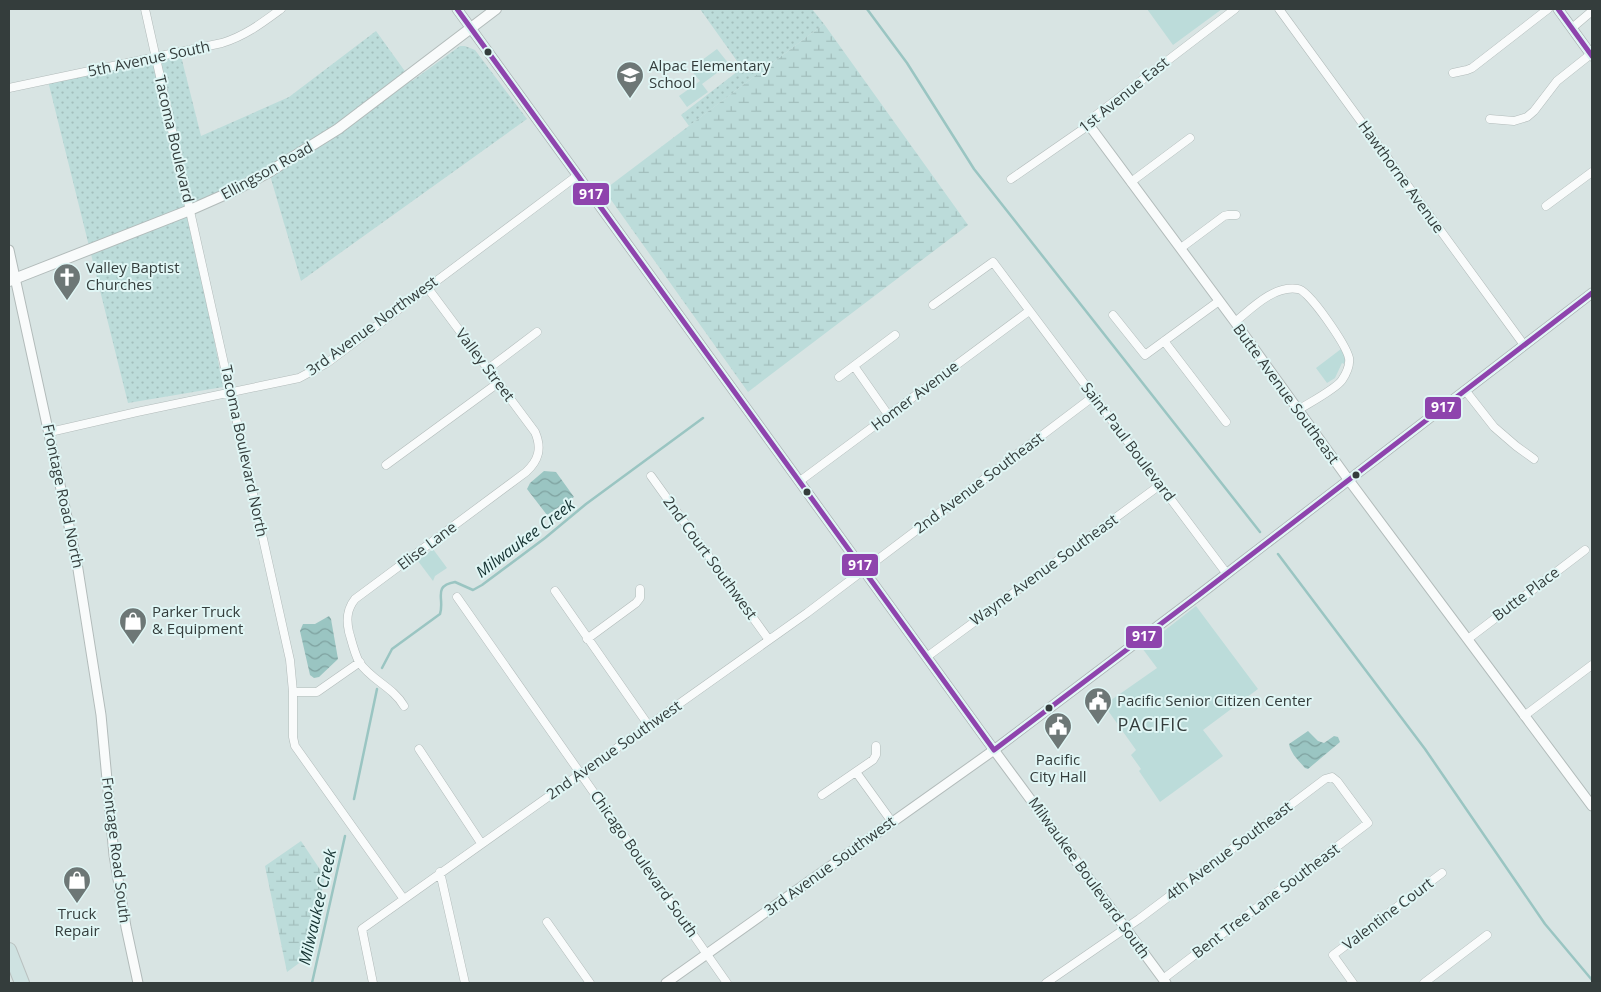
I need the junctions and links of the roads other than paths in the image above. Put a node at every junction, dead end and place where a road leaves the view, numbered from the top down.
1 (145, 9) edge
2 (281, 9) edge
3 (457, 9) edge
4 (496, 9) edge
5 (1235, 9) edge
6 (1279, 9) edge
7 (1548, 9) edge
8 (1558, 9) edge
9 (1592, 11) edge
10 (471, 28) junction
11 (1572, 28) junction
12 (1591, 55) edge
13 (155, 57) junction
14 (1453, 73) dead end
15 (9, 88) edge
16 (1490, 119) dead end
17 (1089, 125) junction
18 (1190, 138) dead end
19 (1592, 172) edge
20 (578, 175) junction
21 (1010, 179) dead end
22 (1131, 182) junction
23 (1546, 206) dead end
24 (190, 210) junction
25 (1236, 215) dead end
26 (1181, 248) junction
27 (9, 250) edge
28 (12, 280) edge
29 (427, 287) junction
30 (1592, 292) edge
31 (1219, 301) junction
32 (933, 306) dead end
33 (1029, 311) junction
34 (1113, 314) dead end
35 (1235, 322) junction
36 (537, 332) dead end
37 (895, 335) dead end
38 (1164, 341) junction
39 (1524, 345) junction
40 (854, 366) junction
41 (488, 369) junction
42 (840, 377) dead end
43 (498, 383) junction
44 (1464, 390) junction
45 (232, 392) junction
46 (1094, 396) junction
47 (1298, 410) junction
48 (889, 416) junction
49 (1226, 422) dead end
50 (50, 432) junction
51 (539, 444) joint
52 (1534, 459) dead end
53 (386, 465) dead end
54 (651, 476) dead end
55 (1348, 479) junction
56 (800, 481) junction
57 (1160, 485) junction
58 (1585, 550) dead end
59 (865, 570) junction
60 (1227, 574) junction
61 (640, 589) dead end
62 (555, 591) dead end
63 (457, 597) dead end
64 (587, 638) junction
65 (1468, 639) junction
66 (769, 640) junction
67 (928, 656) junction
68 (360, 662) junction
69 (1592, 665) edge
70 (293, 692) junction
71 (404, 706) dead end
72 (101, 715) joint
73 (1524, 716) junction
74 (649, 726) junction
75 (876, 746) dead end
76 (419, 749) dead end
77 (994, 750) junction
78 (856, 772) junction
79 (580, 773) junction
80 (1332, 777) joint
81 (822, 795) dead end
82 (1592, 806) edge
83 (892, 822) junction
84 (482, 843) junction
85 (440, 872) junction
86 (1442, 873) dead end
87 (403, 898) junction
88 (547, 922) dead end
89 (1126, 928) junction
90 (1487, 935) dead end
91 (9, 950) edge
92 (707, 954) junction
93 (1165, 981) edge
94 (22, 983) edge
95 (138, 983) edge
96 (374, 983) edge
97 (465, 983) edge
98 (590, 983) edge
99 (666, 983) edge
100 (727, 983) edge
101 (1046, 983) edge
102 (1353, 983) edge
103 (1424, 983) edge

1 - 13 street, Tacoma Boulevard
2 - 13 street, 5th Avenue South
3 - 10 street, Milwaukee Boulevard South
4 - 10 main road, Ellingson Road
5 - 17 street, 1st Avenue East
6 - 39 street, Hawthorne Avenue
7 - 14 street
8 - 11 street
9 - 11 street
10 - 20 street, Milwaukee Boulevard South
10 - 24 main road, Ellingson Road
11 - 12 street
12 - 16 street
13 - 15 street, 5th Avenue South
13 - 24 street, Tacoma Boulevard
17 - 21 street, 1st Avenue East
17 - 22 street, Butte Avenue Southeast
18 - 22 street
19 - 23 street
20 - 29 street, 3rd Avenue Northwest
20 - 56 street, Milwaukee Boulevard South
22 - 26 street, Butte Avenue Southeast
24 - 28 main road, Ellingson Road
24 - 45 street, Tacoma Boulevard North
25 - 26 street
26 - 31 street, Butte Avenue Southeast
27 - 28 street, Frontage Road North
28 - 50 street, Frontage Road North
29 - 41 street, Valley Street
29 - 45 street, 3rd Avenue Northwest
30 - 39 street, 3rd Avenue Southwest
31 - 35 street, Butte Avenue Southeast
31 - 38 street
32 - 33 street, Saint Paul Boulevard
33 - 46 street, Saint Paul Boulevard
33 - 48 street, Homer Avenue
34 - 38 street
35 - 47 street, Butte Avenue Southeast
35 - 47 street
36 - 41 street
37 - 40 street
38 - 49 street
39 - 44 street, 3rd Avenue Southwest
40 - 42 street
40 - 48 street
41 - 43 street, Valley Street
43 - 51 street, Valley Street
43 - 53 street
44 - 52 street
44 - 55 street, 3rd Avenue Southwest
45 - 50 street, 3rd Avenue Northwest
45 - 70 street, Tacoma Boulevard North
46 - 57 street, Saint Paul Boulevard
46 - 59 street, 2nd Avenue Southeast
47 - 55 street, Butte Avenue Southeast
48 - 56 street, Homer Avenue
50 - 72 street, Frontage Road North
51 - 68 street, Elise Lane
54 - 66 street, 2nd Court Southwest
55 - 60 street, 3rd Avenue Southwest
55 - 65 street, Butte Avenue Southeast
56 - 59 street, Milwaukee Boulevard South
57 - 60 street, Saint Paul Boulevard
57 - 67 street, Wayne Avenue Southeast
58 - 65 street, Butte Place
59 - 66 street, 2nd Avenue Southwest
59 - 67 street, Milwaukee Boulevard South
60 - 77 street, 3rd Avenue Southwest
61 - 64 street
62 - 64 street
63 - 79 street, Chicago Boulevard South
64 - 74 street
65 - 73 street, Butte Avenue Southeast
66 - 74 street, 2nd Avenue Southwest
67 - 77 street, Milwaukee Boulevard South
68 - 70 street
68 - 71 street
69 - 73 street
70 - 87 street, Tacoma Boulevard North
72 - 95 street, Frontage Road South
73 - 82 street, Butte Avenue Southeast
74 - 79 street, 2nd Avenue Southwest
75 - 78 street
76 - 84 street
77 - 83 street, 3rd Avenue Southwest
77 - 89 street, Milwaukee Boulevard South
78 - 81 street
78 - 83 street
79 - 84 street, 2nd Avenue Southwest
79 - 92 street, Chicago Boulevard South
80 - 89 street, 4th Avenue Southeast
80 - 93 street, Bent Tree Lane Southeast
83 - 92 street, 3rd Avenue Southwest
84 - 85 street, 2nd Avenue Southwest
85 - 87 street, 2nd Avenue Southwest
85 - 97 street
86 - 102 street, Valentine Court
87 - 96 street, 2nd Avenue Southwest
88 - 98 street
89 - 93 street, Milwaukee Boulevard South
89 - 101 street, 4th Avenue Southeast
90 - 103 street
91 - 94 highway
92 - 99 street, 3rd Avenue Southwest
92 - 100 street, Chicago Boulevard South

